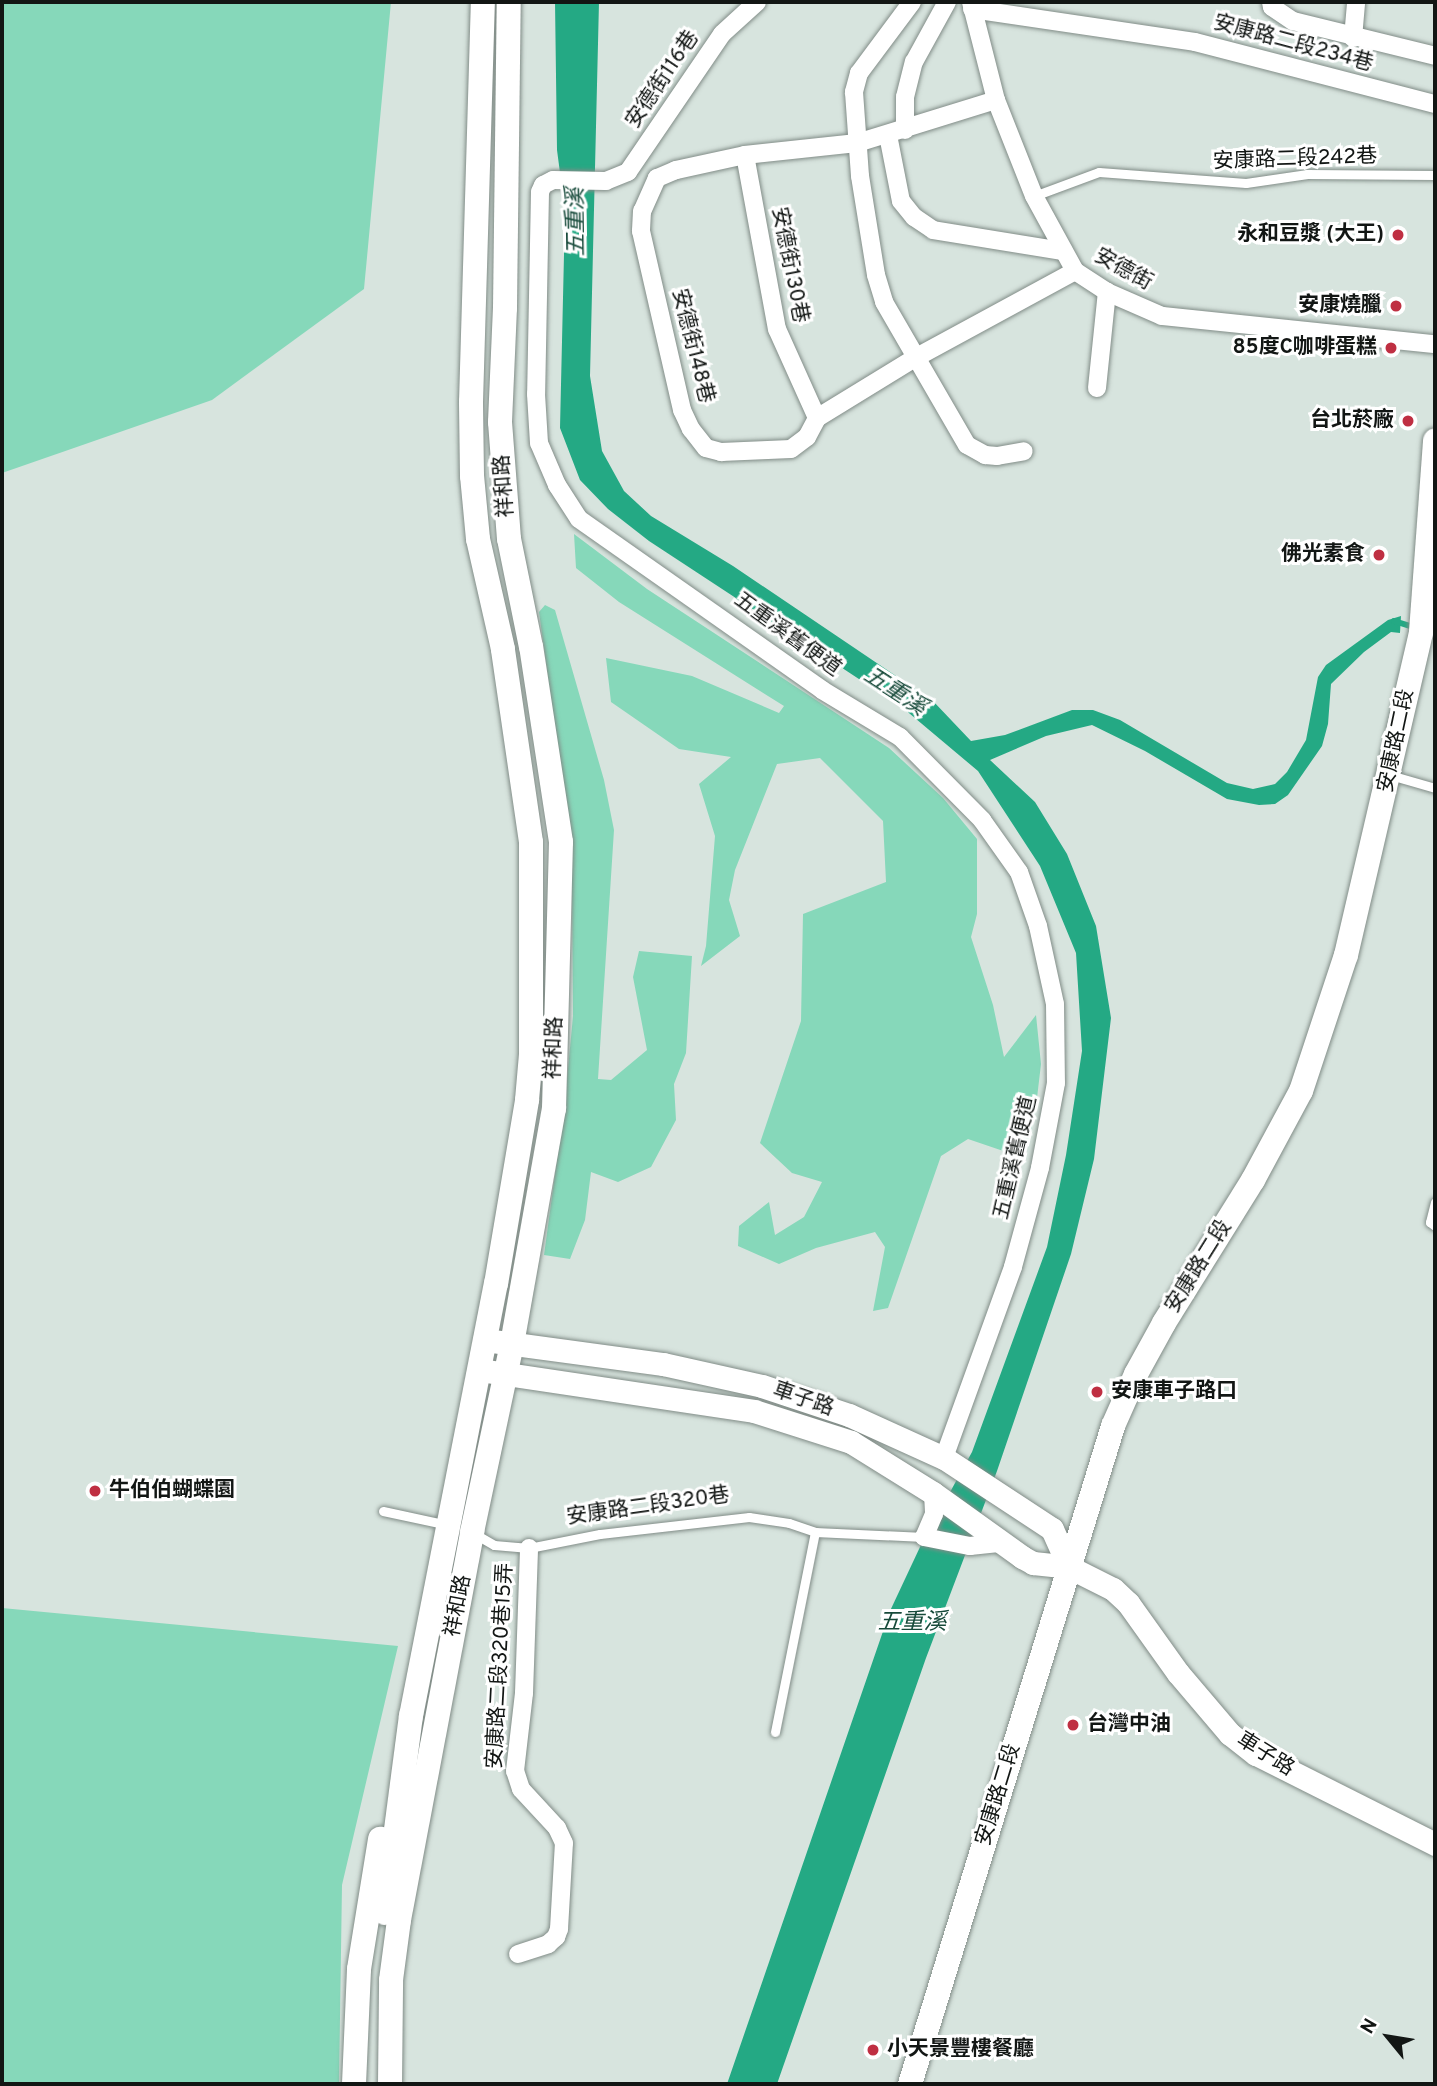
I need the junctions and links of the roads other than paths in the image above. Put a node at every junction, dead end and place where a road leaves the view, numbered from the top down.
1 (483, 2) edge
2 (509, 2) edge
3 (757, 2) edge
4 (912, 2) edge
5 (947, 2) edge
6 (1271, 2) edge
7 (1356, 2) edge
8 (972, 5) edge
9 (1353, 38) junction
10 (1435, 56) edge
11 (996, 100) junction
12 (1435, 104) edge
13 (897, 133) junction
14 (857, 144) junction
15 (745, 155) junction
16 (1435, 175) edge
17 (606, 181) joint
18 (1034, 196) junction
19 (1063, 251) junction
20 (1076, 271) junction
21 (1107, 292) junction
22 (1435, 344) edge
23 (915, 358) junction
24 (1097, 387) dead end
25 (817, 418) junction
26 (1435, 441) edge
27 (1024, 451) dead end
28 (1433, 496) edge
29 (1390, 775) junction
30 (1435, 788) edge
31 (1435, 1202) edge
32 (1435, 1227) edge
33 (485, 1340) junction
34 (512, 1344) junction
35 (479, 1369) junction
36 (506, 1374) junction
37 (944, 1458) junction
38 (933, 1493) junction
39 (383, 1511) dead end
40 (447, 1525) junction
41 (472, 1532) junction
42 (815, 1532) junction
43 (924, 1537) junction
44 (1001, 1543) junction
45 (529, 1548) junction
46 (1069, 1567) junction
47 (411, 1716) junction
48 (775, 1732) dead end
49 (427, 1775) junction
50 (1435, 1844) edge
51 (518, 1954) dead end
52 (354, 2084) edge
53 (374, 2084) edge
54 (390, 2084) edge
55 (407, 2084) edge
56 (910, 2084) edge

1 - 33 main road, 祥和路
2 - 34 main road, 祥和路
3 - 17 street, 安德街116巷
4 - 14 street
5 - 13 street
6 - 9 street
7 - 9 street
8 - 11 street, 安德街
8 - 12 street, 安康路二段234巷
9 - 10 street
11 - 13 street, 安德街148巷
11 - 18 street, 安德街
13 - 14 street, 安德街148巷
13 - 19 street
14 - 15 street, 安德街148巷
14 - 23 street
15 - 25 street, 安德街130巷
15 - 25 street, 安德街148巷
16 - 18 lane, 安康路二段242巷
17 - 37 street, 五重溪舊便道
18 - 19 street, 安德街
19 - 20 street, 安德街
20 - 21 street, 安德街
20 - 23 street, 安德街148巷
21 - 22 street, 安德街
21 - 24 street
23 - 25 street, 安德街148巷
23 - 27 street
26 - 28 main road, 安康路二段
28 - 29 main road, 安康路二段
29 - 30 lane
29 - 46 main road, 安康路二段
31 - 32 lane
33 - 34 street, 車子路
33 - 35 main road, 祥和路
34 - 36 main road, 祥和路
34 - 37 street, 車子路
35 - 36 street, 車子路
35 - 40 main road, 祥和路
36 - 38 street, 車子路
36 - 41 main road, 祥和路
37 - 46 street, 車子路
38 - 43 street
38 - 44 street, 車子路
39 - 40 lane, 安康路二段320巷
40 - 41 lane, 安康路二段320巷
40 - 47 main road, 祥和路
41 - 45 lane, 安康路二段320巷
41 - 49 main road, 祥和路
42 - 43 lane, 安康路二段320巷
42 - 45 lane, 安康路二段320巷
42 - 48 lane
43 - 44 street, 安康路二段320巷
44 - 46 street, 車子路
45 - 51 street, 安康路二段320巷15弄
46 - 50 street, 車子路
46 - 56 main road, 安康路二段
47 - 52 main road
47 - 53 main road, 祥和路
49 - 54 main road, 祥和路
49 - 55 main road

